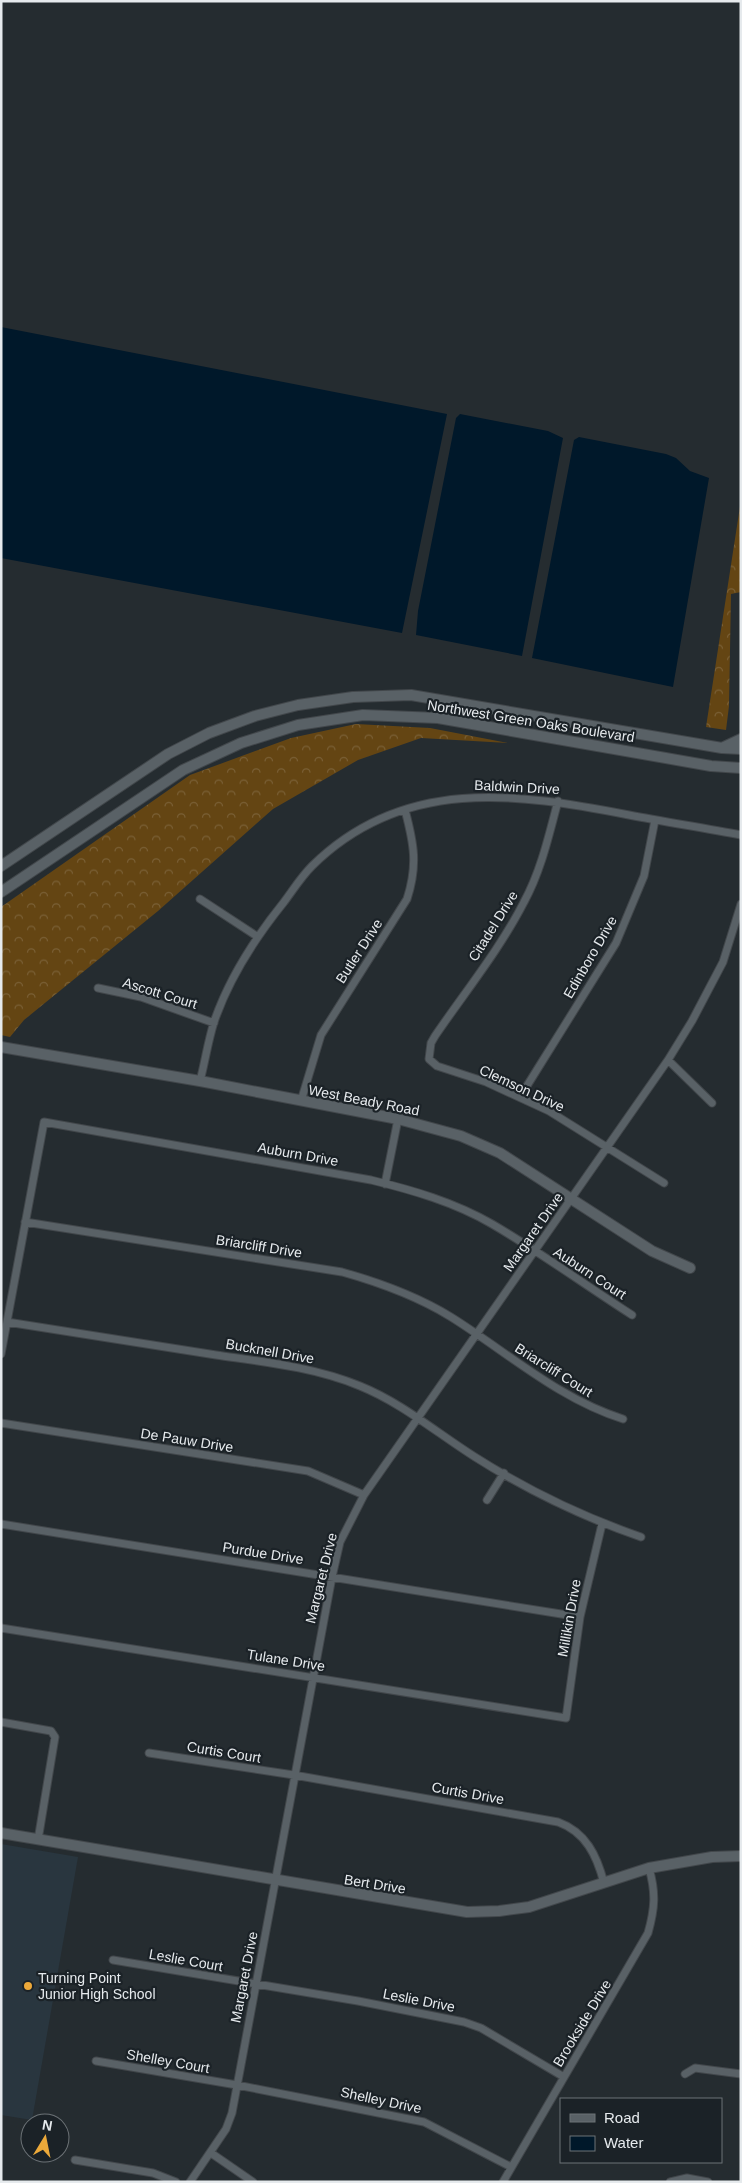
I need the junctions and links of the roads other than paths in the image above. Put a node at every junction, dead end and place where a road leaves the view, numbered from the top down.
1 (741, 739) edge
2 (722, 748) junction
3 (741, 748) edge
4 (741, 768) edge
5 (558, 801) junction
6 (405, 810) junction
7 (655, 820) junction
8 (741, 835) edge
9 (1, 866) edge
10 (1, 892) edge
11 (200, 899) dead end
12 (741, 904) edge
13 (258, 937) junction
14 (98, 988) dead end
15 (214, 1023) junction
16 (1, 1047) edge
17 (429, 1054) joint
18 (668, 1060) junction
19 (200, 1081) junction
20 (520, 1097) junction
21 (301, 1101) junction
22 (712, 1103) dead end
23 (398, 1119) junction
24 (607, 1148) junction
25 (664, 1183) dead end
26 (385, 1184) junction
27 (571, 1199) junction
28 (25, 1222) junction
29 (534, 1251) junction
30 (690, 1268) dead end
31 (632, 1315) dead end
32 (7, 1322) junction
33 (476, 1335) junction
34 (1, 1354) edge
35 (418, 1419) junction
36 (623, 1419) dead end
37 (1, 1423) edge
38 (504, 1473) junction
39 (364, 1495) junction
40 (487, 1500) dead end
41 (1, 1524) edge
42 (602, 1524) junction
43 (641, 1537) dead end
44 (332, 1577) junction
45 (580, 1617) junction
46 (1, 1628) edge
47 (312, 1676) junction
48 (566, 1718) joint
49 (1, 1722) edge
50 (149, 1753) dead end
51 (294, 1775) junction
52 (1, 1833) edge
53 (38, 1840) junction
54 (741, 1856) edge
55 (649, 1868) junction
56 (275, 1881) junction
57 (604, 1883) junction
58 (113, 1960) dead end
59 (255, 1985) junction
60 (96, 2061) dead end
61 (686, 2074) dead end
62 (741, 2074) edge
63 (564, 2077) junction
64 (237, 2085) junction
65 (211, 2153) junction
66 (75, 2160) dead end
67 (511, 2167) junction
68 (176, 2182) edge
69 (190, 2182) edge
70 (253, 2182) edge
71 (503, 2182) edge
72 (670, 2182) edge
73 (708, 2182) edge

1 - 2 main road
2 - 3 main road, Northwest Green Oaks Boulevard
2 - 9 main road, Northwest Green Oaks Boulevard
4 - 10 main road, Northwest Green Oaks Boulevard
5 - 6 street, Baldwin Drive
5 - 7 street, Baldwin Drive
5 - 17 street, Citadel Drive
6 - 13 street, Baldwin Drive
6 - 21 street, Butler Drive
7 - 8 street, Baldwin Drive
7 - 20 street, Edinboro Drive
11 - 13 street
12 - 18 street, Margaret Drive
13 - 15 street, Baldwin Drive
14 - 15 street, Ascott Court
15 - 19 street, Baldwin Drive
16 - 19 main road, West Beady Road
17 - 20 street, Clemson Drive
18 - 22 street
18 - 24 street, Margaret Drive
19 - 21 main road, West Beady Road
20 - 24 street, Clemson Drive
21 - 23 main road, West Beady Road
23 - 26 street
23 - 27 main road, West Beady Road
24 - 25 street, Clemson Drive
24 - 27 street, Margaret Drive
26 - 28 street, Auburn Drive
26 - 29 street, Auburn Drive
27 - 29 street, Margaret Drive
27 - 30 main road, West Beady Road
28 - 32 street
28 - 33 street, Briarcliff Drive
29 - 31 street, Auburn Court
29 - 33 street, Margaret Drive
32 - 34 street
32 - 35 street, Bucknell Drive
33 - 35 street, Margaret Drive
33 - 36 street, Briarcliff Court
35 - 38 street, Bucknell Drive
35 - 39 street, Margaret Drive
37 - 39 street, De Pauw Drive
38 - 40 street
38 - 42 street, Bucknell Drive
39 - 44 street, Margaret Drive
41 - 44 street, Purdue Drive
42 - 43 street, Bucknell Drive
42 - 45 street, Millikin Drive
44 - 45 street, Purdue Drive
44 - 47 street, Margaret Drive
45 - 48 street, Millikin Drive
46 - 47 street, Tulane Drive
47 - 48 street, Tulane Drive
47 - 51 street, Margaret Drive
49 - 53 street
50 - 51 street, Curtis Court
51 - 56 street, Margaret Drive
51 - 57 street, Curtis Drive
52 - 53 main road, Bert Drive
53 - 56 main road, Bert Drive
54 - 55 main road, Bert Drive
55 - 57 main road, Bert Drive
55 - 63 street, Brookside Drive
56 - 57 main road, Bert Drive
56 - 59 street, Margaret Drive
58 - 59 street, Leslie Court
59 - 63 street, Leslie Drive
59 - 64 street, Margaret Drive
60 - 64 street, Shelley Court
61 - 62 street
63 - 67 street, Brookside Drive
64 - 65 street, Margaret Drive
64 - 67 street, Shelley Drive
65 - 69 street, Margaret Drive
65 - 70 street
66 - 68 street
67 - 71 street, Brookside Drive
72 - 73 street

